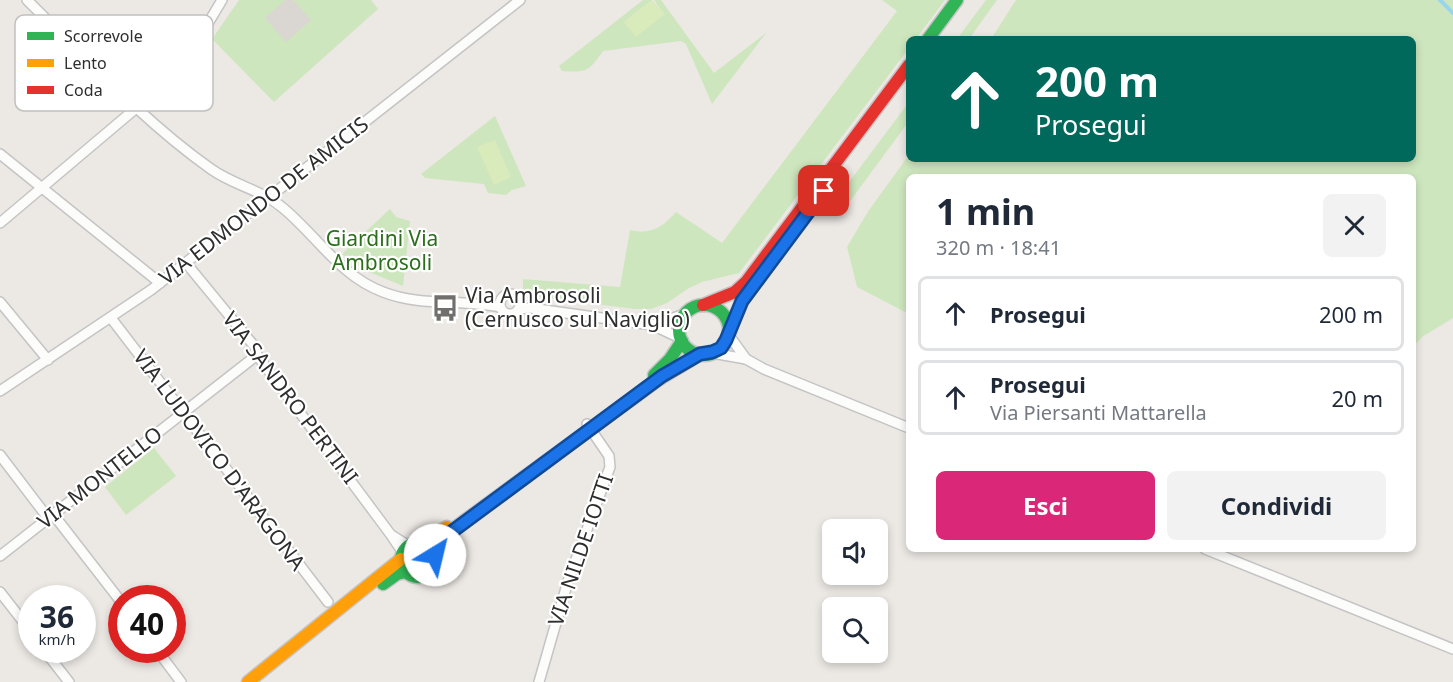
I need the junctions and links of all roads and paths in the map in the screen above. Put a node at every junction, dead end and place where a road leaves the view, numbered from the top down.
1 (27, 0) edge
2 (222, 0) edge
3 (520, 0) edge
4 (957, 0) edge
5 (967, 0) edge
6 (42, 15) edge
7 (213, 15) edge
8 (930, 36) edge
9 (940, 36) edge
10 (906, 68) edge
11 (906, 82) edge
12 (131, 111) edge
13 (140, 111) edge
14 (0, 154) edge
15 (42, 188) junction
16 (269, 198) junction
17 (0, 224) edge
18 (186, 263) junction
19 (160, 283) junction
20 (0, 302) edge
21 (500, 303) junction
22 (520, 305) junction
23 (703, 305) junction
24 (685, 314) junction
25 (111, 318) junction
26 (652, 325) junction
27 (728, 332) junction
28 (681, 339) junction
29 (706, 353) junction
30 (257, 355) junction
31 (746, 359) junction
32 (48, 360) junction
33 (0, 391) edge
34 (183, 413) junction
35 (588, 426) junction
36 (906, 427) edge
37 (0, 455) edge
38 (51, 516) junction
39 (409, 550) junction
40 (1212, 552) edge
41 (435, 555) junction
42 (0, 556) edge
43 (406, 572) junction
44 (108, 586) edge
45 (0, 592) edge
46 (328, 602) dead end
47 (18, 615) edge
48 (1453, 649) edge
49 (54, 663) edge
50 (167, 663) edge
51 (69, 682) edge
52 (182, 682) edge
53 (248, 682) edge
54 (260, 682) edge
55 (539, 682) edge

1 - 6 street
2 - 7 street
3 - 16 street, VIA EDMONDO DE AMICIS
4 - 8 street
5 - 9 street
10 - 23 street
11 - 27 street
12 - 15 street
13 - 16 street
14 - 15 street
15 - 17 street
15 - 19 street
16 - 18 street, VIA EDMONDO DE AMICIS
16 - 21 street
18 - 19 street, VIA EDMONDO DE AMICIS
18 - 30 street, VIA SANDRO PERTINI
19 - 25 street, VIA EDMONDO DE AMICIS
20 - 32 street
21 - 22 street
21 - 22 street
22 - 26 street
23 - 24 street
23 - 27 street
24 - 26 street
24 - 28 street
25 - 32 street, VIA EDMONDO DE AMICIS
25 - 34 street, VIA LUDOVICO D'ARAGONA
26 - 28 street
27 - 29 street
27 - 31 street
28 - 29 street
28 - 35 street
29 - 31 street
29 - 35 street
30 - 34 street, VIA MONTELLO
30 - 39 street, VIA SANDRO PERTINI
31 - 36 street
32 - 33 street, VIA EDMONDO DE AMICIS
34 - 38 street, VIA MONTELLO
34 - 46 street, VIA LUDOVICO D'ARAGONA
35 - 39 street
35 - 41 street
35 - 55 street, VIA NILDE IOTTI
37 - 38 street
38 - 42 street, VIA MONTELLO
38 - 44 street
39 - 41 street
39 - 43 street
39 - 53 street
40 - 48 street
41 - 43 street
43 - 54 street
45 - 47 street
49 - 51 street
50 - 52 street

